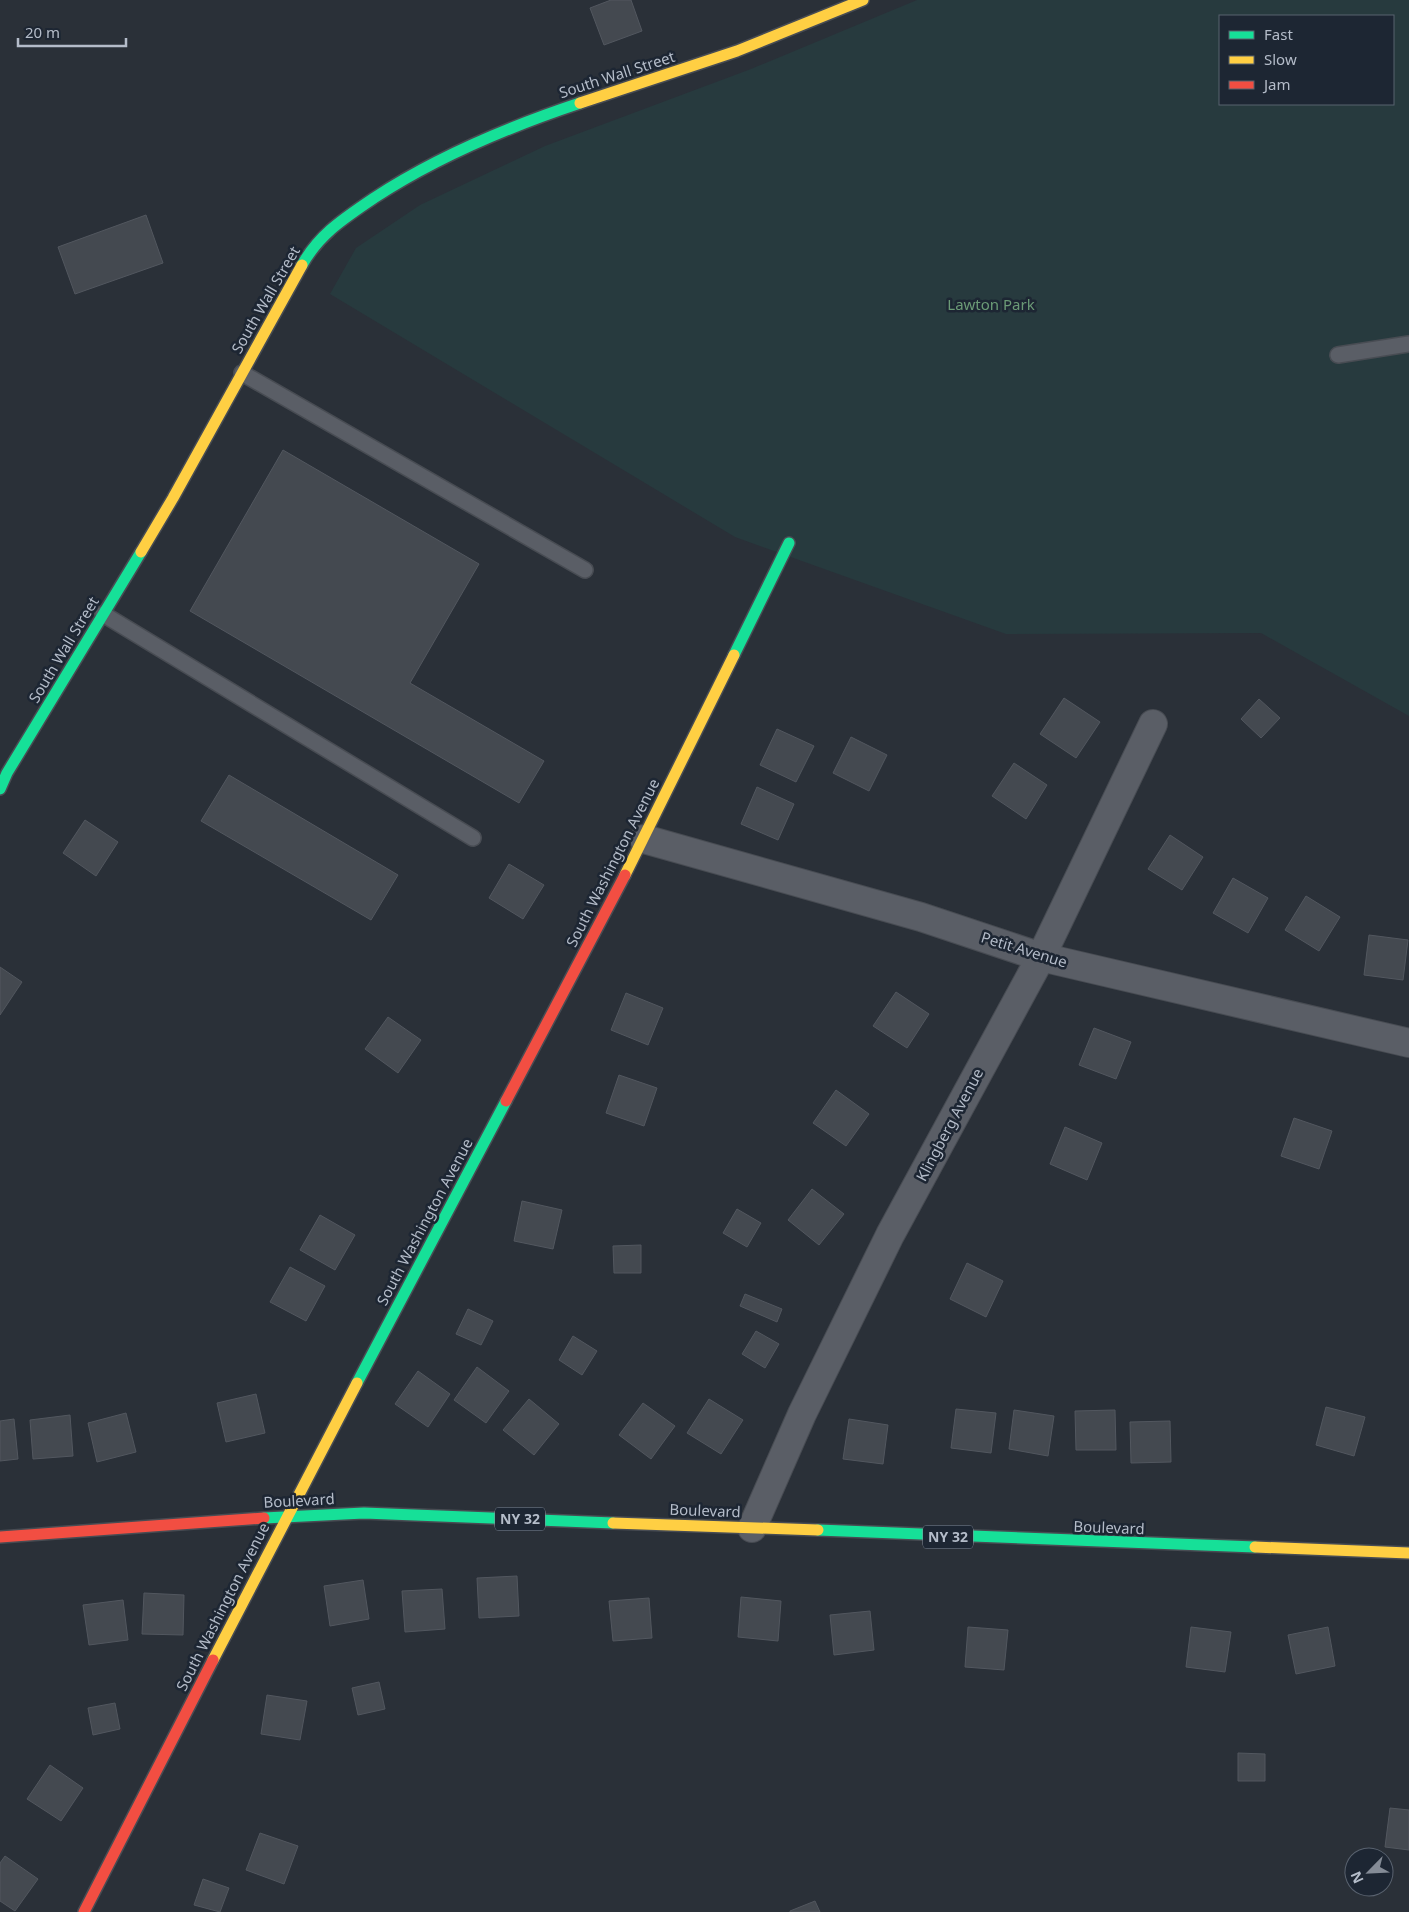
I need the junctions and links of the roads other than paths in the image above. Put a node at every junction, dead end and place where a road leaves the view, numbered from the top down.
1 (863, 0) edge
2 (1409, 344) edge
3 (1338, 355) dead end
4 (242, 373) junction
5 (788, 544) dead end
6 (585, 570) dead end
7 (103, 614) junction
8 (1153, 724) dead end
9 (2, 776) edge
10 (473, 838) dead end
11 (644, 839) junction
12 (1041, 958) junction
13 (1409, 1044) edge
14 (287, 1516) junction
15 (752, 1528) junction
16 (0, 1537) edge
17 (1409, 1554) edge
18 (84, 1912) edge

1 - 4 street, South Wall Street
2 - 3 lane
4 - 6 lane
4 - 7 street, South Wall Street
5 - 11 street, South Washington Avenue
7 - 9 street, South Wall Street
7 - 10 lane
8 - 12 street, Klingberg Avenue
11 - 12 street, Petit Avenue
11 - 14 street, South Washington Avenue
12 - 13 street, Petit Avenue
12 - 15 street, Klingberg Avenue
14 - 15 street, Boulevard / NY 32
14 - 16 street, Boulevard / NY 32
14 - 18 street, South Washington Avenue
15 - 17 street, Boulevard / NY 32

